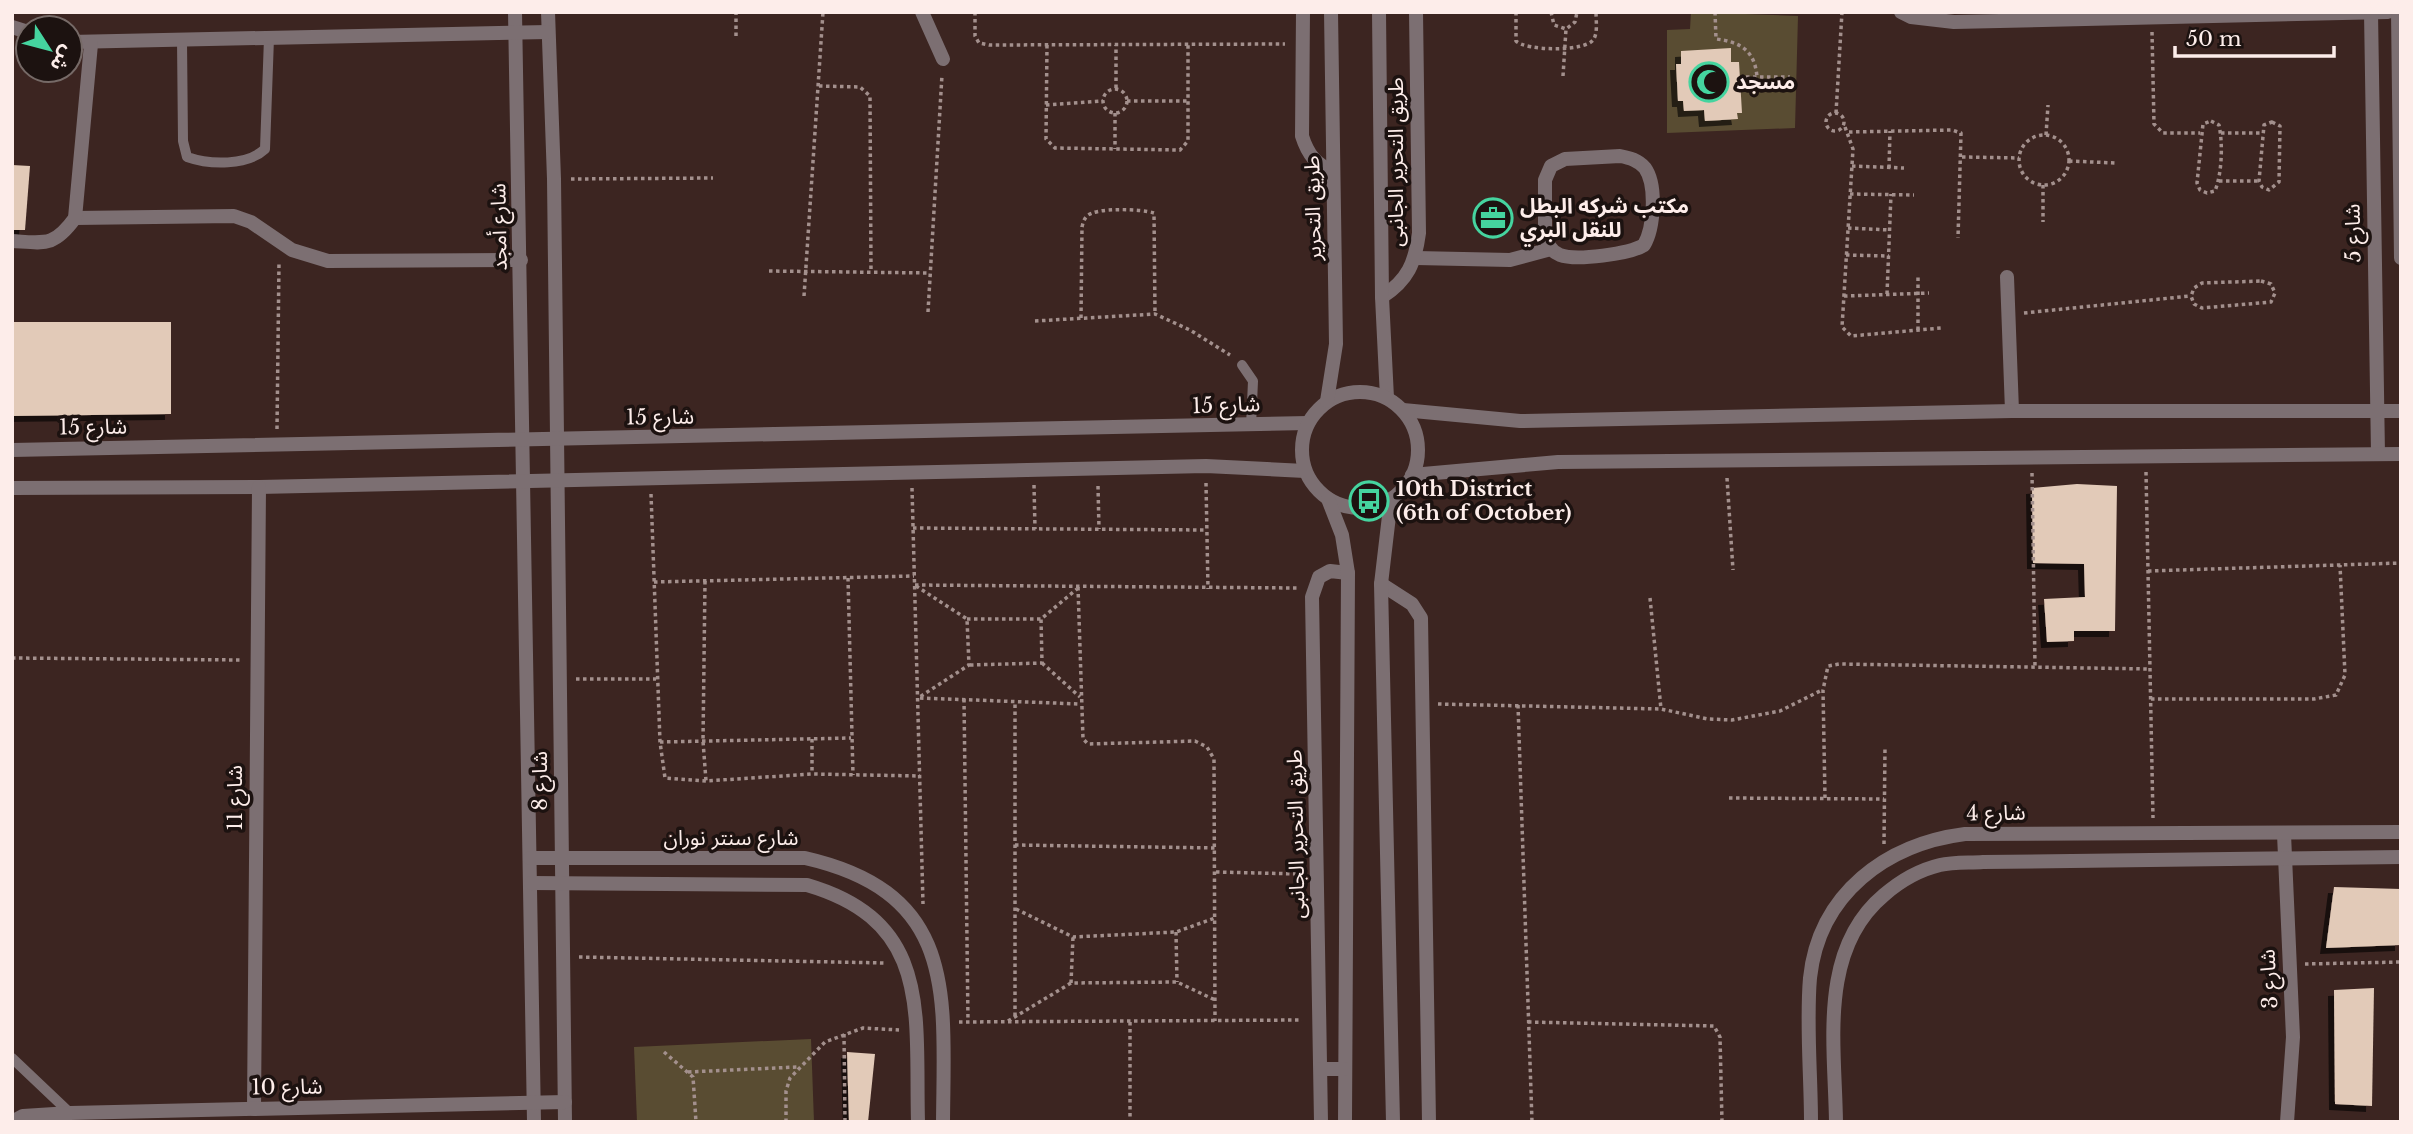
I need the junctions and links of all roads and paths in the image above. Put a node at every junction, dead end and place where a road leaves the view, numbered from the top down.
1 (515, 12) edge
2 (548, 12) edge
3 (736, 12) edge
4 (824, 12) edge
5 (922, 12) edge
6 (975, 12) edge
7 (1303, 12) edge
8 (1331, 12) edge
9 (1379, 12) edge
10 (1416, 12) edge
11 (1516, 12) edge
12 (1551, 12) edge
13 (1577, 12) edge
14 (1597, 12) edge
15 (1715, 12) edge
16 (1842, 12) edge
17 (1901, 12) edge
18 (2371, 12) edge
19 (2388, 12) edge
20 (2398, 12) edge
21 (2134, 14) edge
22 (2151, 16) junction
23 (1566, 29) junction
24 (515, 32) junction
25 (548, 32) junction
26 (736, 36) dead end
27 (269, 38) junction
28 (182, 41) junction
29 (84, 43) edge
30 (1301, 43) junction
31 (91, 44) junction
32 (1047, 45) junction
33 (1116, 45) junction
34 (1188, 46) junction
35 (1565, 47) junction
36 (943, 59) joint
37 (1563, 76) dead end
38 (1746, 77) dead end
39 (1757, 77) junction
40 (1790, 77) dead end
41 (818, 86) junction
42 (1116, 89) junction
43 (1103, 101) junction
44 (1188, 101) junction
45 (1127, 102) junction
46 (1046, 105) junction
47 (2048, 105) dead end
48 (1115, 113) junction
49 (1836, 113) junction
50 (1845, 127) junction
51 (1889, 131) junction
52 (1849, 132) junction
53 (2200, 132) junction
54 (2221, 133) junction
55 (2262, 133) junction
56 (2046, 135) junction
57 (1115, 149) junction
58 (1962, 157) junction
59 (2019, 158) junction
60 (2069, 161) junction
61 (2116, 163) dead end
62 (1852, 166) junction
63 (1889, 168) junction
64 (1904, 168) dead end
65 (1333, 172) junction
66 (554, 178) junction
67 (712, 178) dead end
68 (2219, 181) junction
69 (2259, 181) junction
70 (2400, 182) edge
71 (2043, 185) junction
72 (1850, 194) junction
73 (1891, 194) junction
74 (1914, 195) dead end
75 (75, 218) junction
76 (2043, 222) dead end
77 (1848, 228) junction
78 (1890, 230) junction
79 (1958, 238) dead end
80 (12, 241) edge
81 (279, 242) junction
82 (1551, 249) junction
83 (1846, 256) junction
84 (1889, 256) junction
85 (1416, 258) junction
86 (2401, 258) edge
87 (522, 260) junction
88 (769, 271) dead end
89 (806, 272) junction
90 (871, 272) junction
91 (930, 273) junction
92 (1918, 277) dead end
93 (2007, 277) dead end
94 (1918, 293) junction
95 (1929, 293) dead end
96 (1887, 294) junction
97 (804, 296) dead end
98 (1844, 296) junction
99 (2191, 296) junction
100 (1382, 297) junction
101 (928, 312) dead end
102 (1155, 314) junction
103 (2008, 315) junction
104 (1081, 318) junction
105 (1035, 321) dead end
106 (1941, 328) dead end
107 (1917, 330) junction
108 (1242, 365) joint
109 (1387, 398) junction
110 (1327, 401) junction
111 (1402, 410) junction
112 (2012, 411) junction
113 (2376, 411) junction
114 (2401, 411) edge
115 (1308, 423) junction
116 (1251, 426) junction
117 (524, 440) junction
118 (557, 440) junction
119 (276, 445) junction
120 (12, 450) edge
121 (2378, 454) junction
122 (2401, 454) edge
123 (2146, 456) junction
124 (2032, 457) junction
125 (1726, 460) junction
126 (1206, 466) junction
127 (1098, 468) junction
128 (1034, 469) junction
129 (1305, 471) junction
130 (912, 472) junction
131 (1412, 475) junction
132 (650, 478) junction
133 (557, 480) junction
134 (525, 481) junction
135 (259, 487) junction
136 (12, 488) edge
137 (1328, 499) junction
138 (1391, 499) junction
139 (913, 528) junction
140 (1035, 528) junction
141 (1099, 529) junction
142 (1207, 530) junction
143 (2401, 563) edge
144 (2340, 565) junction
145 (1733, 570) dead end
146 (2148, 571) junction
147 (1348, 573) junction
148 (914, 576) junction
149 (848, 577) junction
150 (705, 581) junction
151 (654, 582) junction
152 (1381, 584) junction
153 (915, 585) junction
154 (1078, 587) junction
155 (1313, 588) junction
156 (1208, 589) junction
157 (1650, 598) dead end
158 (967, 619) junction
159 (1041, 619) junction
160 (12, 658) edge
161 (258, 660) junction
162 (1042, 663) junction
163 (969, 665) junction
164 (2035, 667) junction
165 (2150, 669) junction
166 (657, 678) junction
167 (560, 679) junction
168 (1823, 690) junction
169 (918, 698) junction
170 (964, 699) junction
171 (2151, 699) junction
172 (1016, 701) junction
173 (1081, 701) junction
174 (1422, 704) junction
175 (1518, 705) junction
176 (1661, 709) junction
177 (851, 738) junction
178 (812, 739) junction
179 (703, 741) junction
180 (660, 742) junction
181 (1885, 747) dead end
182 (812, 775) junction
183 (853, 775) junction
184 (920, 776) junction
185 (706, 781) junction
186 (1729, 798) dead end
187 (1825, 799) junction
188 (1884, 799) junction
189 (2401, 832) edge
190 (2284, 834) junction
191 (2153, 835) junction
192 (1016, 845) junction
193 (1216, 848) junction
194 (2401, 857) edge
195 (530, 858) junction
196 (562, 858) junction
197 (2284, 859) junction
198 (1883, 860) junction
199 (1216, 872) junction
200 (1317, 875) junction
201 (562, 882) junction
202 (531, 883) junction
203 (1015, 909) junction
204 (1215, 918) junction
205 (1176, 932) junction
206 (924, 937) junction
207 (1073, 937) junction
208 (562, 956) junction
209 (2401, 962) edge
210 (905, 964) junction
211 (2290, 965) junction
212 (1177, 982) junction
213 (1071, 983) junction
214 (1215, 1000) junction
215 (1015, 1016) junction
216 (1321, 1020) junction
217 (968, 1021) junction
218 (1007, 1021) junction
219 (1130, 1021) junction
220 (1215, 1021) junction
221 (944, 1022) junction
222 (1528, 1022) junction
223 (915, 1030) junction
224 (844, 1034) junction
225 (664, 1052) dead end
226 (12, 1058) edge
227 (797, 1067) junction
228 (1321, 1069) junction
229 (1344, 1069) junction
230 (688, 1072) junction
231 (565, 1102) junction
232 (533, 1103) junction
233 (254, 1109) junction
234 (71, 1113) junction
235 (137, 1117) edge
236 (12, 1122) edge
237 (534, 1122) edge
238 (565, 1122) edge
239 (696, 1122) edge
240 (786, 1122) edge
241 (845, 1122) edge
242 (918, 1122) edge
243 (943, 1122) edge
244 (1130, 1122) edge
245 (1321, 1122) edge
246 (1345, 1122) edge
247 (1393, 1122) edge
248 (1429, 1122) edge
249 (1532, 1122) edge
250 (1722, 1122) edge
251 (1811, 1122) edge
252 (1836, 1122) edge
253 (2287, 1122) edge

1 - 24 street, شارع أمجد
2 - 25 street
3 - 26 path
4 - 41 path
5 - 36 street
6 - 32 path
7 - 30 street
8 - 65 street, طريق التحرير
9 - 100 street
10 - 85 street, طريق التحرير الجانبى
11 - 35 path
12 - 23 path
13 - 23 path
14 - 35 path
15 - 39 path
16 - 49 path
17 - 21 street
18 - 19 street
18 - 22 street
18 - 113 street, شارع 5
20 - 70 street
21 - 22 street
22 - 53 path
23 - 35 path
24 - 25 street
24 - 27 street
24 - 87 street, شارع أمجد
25 - 66 street
27 - 28 street
27 - 28 lane
28 - 31 street
29 - 31 street
30 - 34 path
30 - 65 street
31 - 75 street
32 - 33 path
32 - 46 path
33 - 34 path
33 - 42 path
34 - 44 path
35 - 37 path
36 - 91 path
38 - 39 path
39 - 40 path
41 - 89 path
41 - 90 path
42 - 43 path
42 - 45 path
43 - 46 path
43 - 48 path
44 - 45 path
44 - 57 path
45 - 48 path
46 - 57 path
47 - 56 path
48 - 57 path
49 - 50 path
49 - 50 path
50 - 52 path
51 - 52 path
51 - 58 path
51 - 63 path
52 - 62 path
53 - 54 path
53 - 68 path
54 - 55 path
54 - 68 path
55 - 69 path
55 - 69 path
56 - 59 path
56 - 60 path
58 - 59 path
58 - 79 path
59 - 71 path
60 - 61 path
60 - 71 path
62 - 63 path
62 - 72 path
63 - 64 path
65 - 110 street, طريق التحرير
66 - 67 path
66 - 118 street
68 - 69 path
70 - 86 street
71 - 76 path
72 - 73 path
72 - 77 path
73 - 74 path
73 - 78 path
75 - 80 street
75 - 81 street
77 - 78 path
77 - 83 path
78 - 84 path
81 - 87 street
81 - 119 path
82 - 82 street
82 - 85 street
83 - 84 path
83 - 98 path
84 - 96 path
85 - 100 street, طريق التحرير الجانبى
87 - 117 street, شارع أمجد
88 - 89 path
89 - 90 path
89 - 97 path
90 - 91 path
91 - 101 path
92 - 94 path
93 - 103 street
94 - 95 path
94 - 96 path
94 - 107 path
96 - 98 path
98 - 107 path
99 - 99 path
99 - 103 path
100 - 109 street
102 - 104 path
102 - 104 path
102 - 108 path
103 - 112 street
104 - 105 path
106 - 107 path
108 - 116 lane
109 - 110 street
109 - 111 street
110 - 115 street
111 - 112 street
111 - 131 street
112 - 113 street
113 - 114 street
113 - 121 street, شارع 5
115 - 116 street, شارع 15
115 - 129 street
116 - 118 street, شارع 15
117 - 118 street, شارع 15
117 - 119 street, شارع 15
117 - 134 street, شارع 8
118 - 133 street, شارع 8
119 - 120 street, شارع 15
121 - 122 street
121 - 123 street
123 - 124 street
123 - 146 path
124 - 125 street
124 - 164 path
125 - 131 street
125 - 145 path
126 - 127 street
126 - 129 street
126 - 142 path
127 - 128 street
127 - 141 path
128 - 130 street
128 - 140 path
129 - 137 street
130 - 132 street
130 - 139 path
131 - 138 street
132 - 133 street
132 - 151 path
133 - 134 street
133 - 167 street, شارع 8
134 - 135 street
134 - 195 street, شارع 8
135 - 136 street
135 - 161 street, شارع 11
137 - 138 street
137 - 147 street
138 - 152 street
139 - 140 path
139 - 148 path
140 - 141 path
141 - 142 path
142 - 156 path
143 - 144 path
144 - 146 path
144 - 171 path
146 - 165 path
147 - 155 street
147 - 229 street
148 - 149 path
148 - 153 path
149 - 150 path
149 - 177 path
150 - 151 path
150 - 179 path
151 - 166 path
152 - 174 street
152 - 247 street
153 - 154 path
153 - 158 path
153 - 169 path
154 - 156 path
154 - 159 path
154 - 173 path
155 - 156 path
155 - 200 street, طريق التحرير الجانبى
157 - 176 path
158 - 159 path
158 - 163 path
159 - 162 path
160 - 161 path
161 - 233 street, شارع 11
162 - 163 path
162 - 173 path
163 - 169 path
164 - 165 path
164 - 168 path
165 - 171 path
166 - 167 path
166 - 180 path
167 - 196 street, شارع 8
168 - 176 path
168 - 187 path
169 - 170 path
169 - 184 path
170 - 172 path
170 - 217 path
171 - 191 path
172 - 173 path
172 - 192 path
173 - 193 path
174 - 175 path
174 - 248 street
175 - 176 path
175 - 222 path
177 - 178 path
177 - 183 path
178 - 179 path
178 - 182 path
179 - 180 path
179 - 185 path
180 - 185 path
181 - 188 path
182 - 183 path
182 - 185 path
183 - 184 path
184 - 206 path
186 - 187 path
187 - 188 path
188 - 198 path
189 - 190 street, شارع 4
190 - 191 street, شارع 4
190 - 197 street, شارع 3
191 - 198 street, شارع 4
192 - 193 path
192 - 203 path
193 - 199 path
194 - 197 street
195 - 196 street, شارع سنتر نوران
195 - 202 street, شارع 8
196 - 201 street, شارع 8
196 - 206 street, شارع سنتر نوران
197 - 211 street, شارع 3
197 - 252 street
198 - 251 street, شارع 4
199 - 200 path
199 - 204 path
200 - 216 street, طريق التحرير الجانبى
201 - 202 street
201 - 208 street, شارع 8
201 - 210 street
202 - 232 street, شارع 8
203 - 207 path
203 - 215 path
204 - 205 path
204 - 214 path
205 - 207 path
205 - 212 path
206 - 221 street, شارع سنتر نوران
207 - 213 path
208 - 210 path
208 - 231 street, شارع 8
209 - 211 path
210 - 223 street
211 - 253 street, شارع 3
212 - 213 path
212 - 214 path
213 - 215 path
214 - 220 path
215 - 218 path
216 - 220 path
216 - 228 street, طريق التحرير الجانبى
217 - 218 path
217 - 221 path
218 - 219 path
219 - 220 path
219 - 244 path
221 - 243 street, شارع سنتر نوران
222 - 249 path
222 - 250 path
223 - 224 path
223 - 242 street
224 - 227 path
224 - 241 path
225 - 230 path
226 - 234 lane
227 - 230 path
227 - 240 path
228 - 229 street
228 - 245 street, طريق التحرير الجانبى
229 - 246 street
230 - 239 path
231 - 232 street, شارع 10
231 - 238 street, شارع 8
232 - 233 street, شارع 10
232 - 237 street, شارع 8
233 - 235 street, شارع 10
234 - 235 street, شارع 10
234 - 236 street, شارع 10

